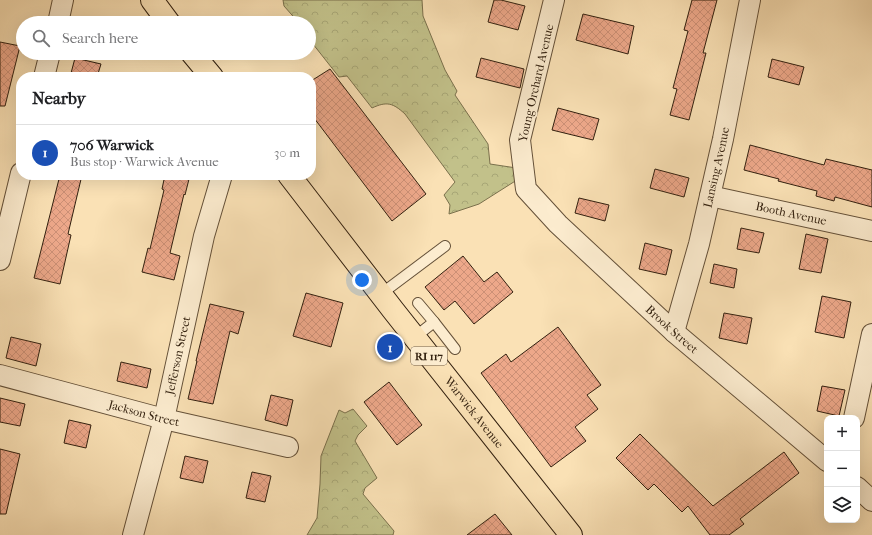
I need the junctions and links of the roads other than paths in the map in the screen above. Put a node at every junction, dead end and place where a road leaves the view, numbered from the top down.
1 (63, 0) edge
2 (152, 0) edge
3 (554, 0) edge
4 (750, 0) edge
5 (60, 16) edge
6 (164, 16) edge
7 (48, 60) edge
8 (198, 60) edge
9 (45, 72) edge
10 (208, 72) edge
11 (19, 180) edge
12 (221, 180) edge
13 (293, 180) edge
14 (526, 189) joint
15 (710, 196) junction
16 (872, 231) edge
17 (445, 246) dead end
18 (0, 260) edge
19 (381, 294) junction
20 (418, 303) dead end
21 (434, 322) junction
22 (674, 332) junction
23 (872, 334) edge
24 (415, 337) junction
25 (455, 349) dead end
26 (0, 375) edge
27 (855, 415) edge
28 (164, 420) junction
29 (288, 447) dead end
30 (824, 458) edge
31 (860, 490) edge
32 (872, 501) edge
33 (133, 535) edge
34 (571, 535) edge

1 - 5 street
2 - 6 main road
3 - 14 street, Young Orchard Avenue
4 - 15 street, Lansing Avenue
7 - 9 street
8 - 10 main road
11 - 18 street
12 - 28 street, Jefferson Street
13 - 19 main road, Warwick Avenue / RI 117
14 - 22 street, Brook Street
15 - 16 street, Booth Avenue
15 - 22 street, Lansing Avenue
17 - 19 lane
19 - 24 main road, Warwick Avenue / RI 117
20 - 21 lane
21 - 24 lane
21 - 25 lane
22 - 30 street, Brook Street
23 - 27 street
24 - 34 main road, Warwick Avenue / RI 117
26 - 28 street, Jackson Street
28 - 29 street, Jackson Street
28 - 33 street, Jefferson Street
31 - 32 street

